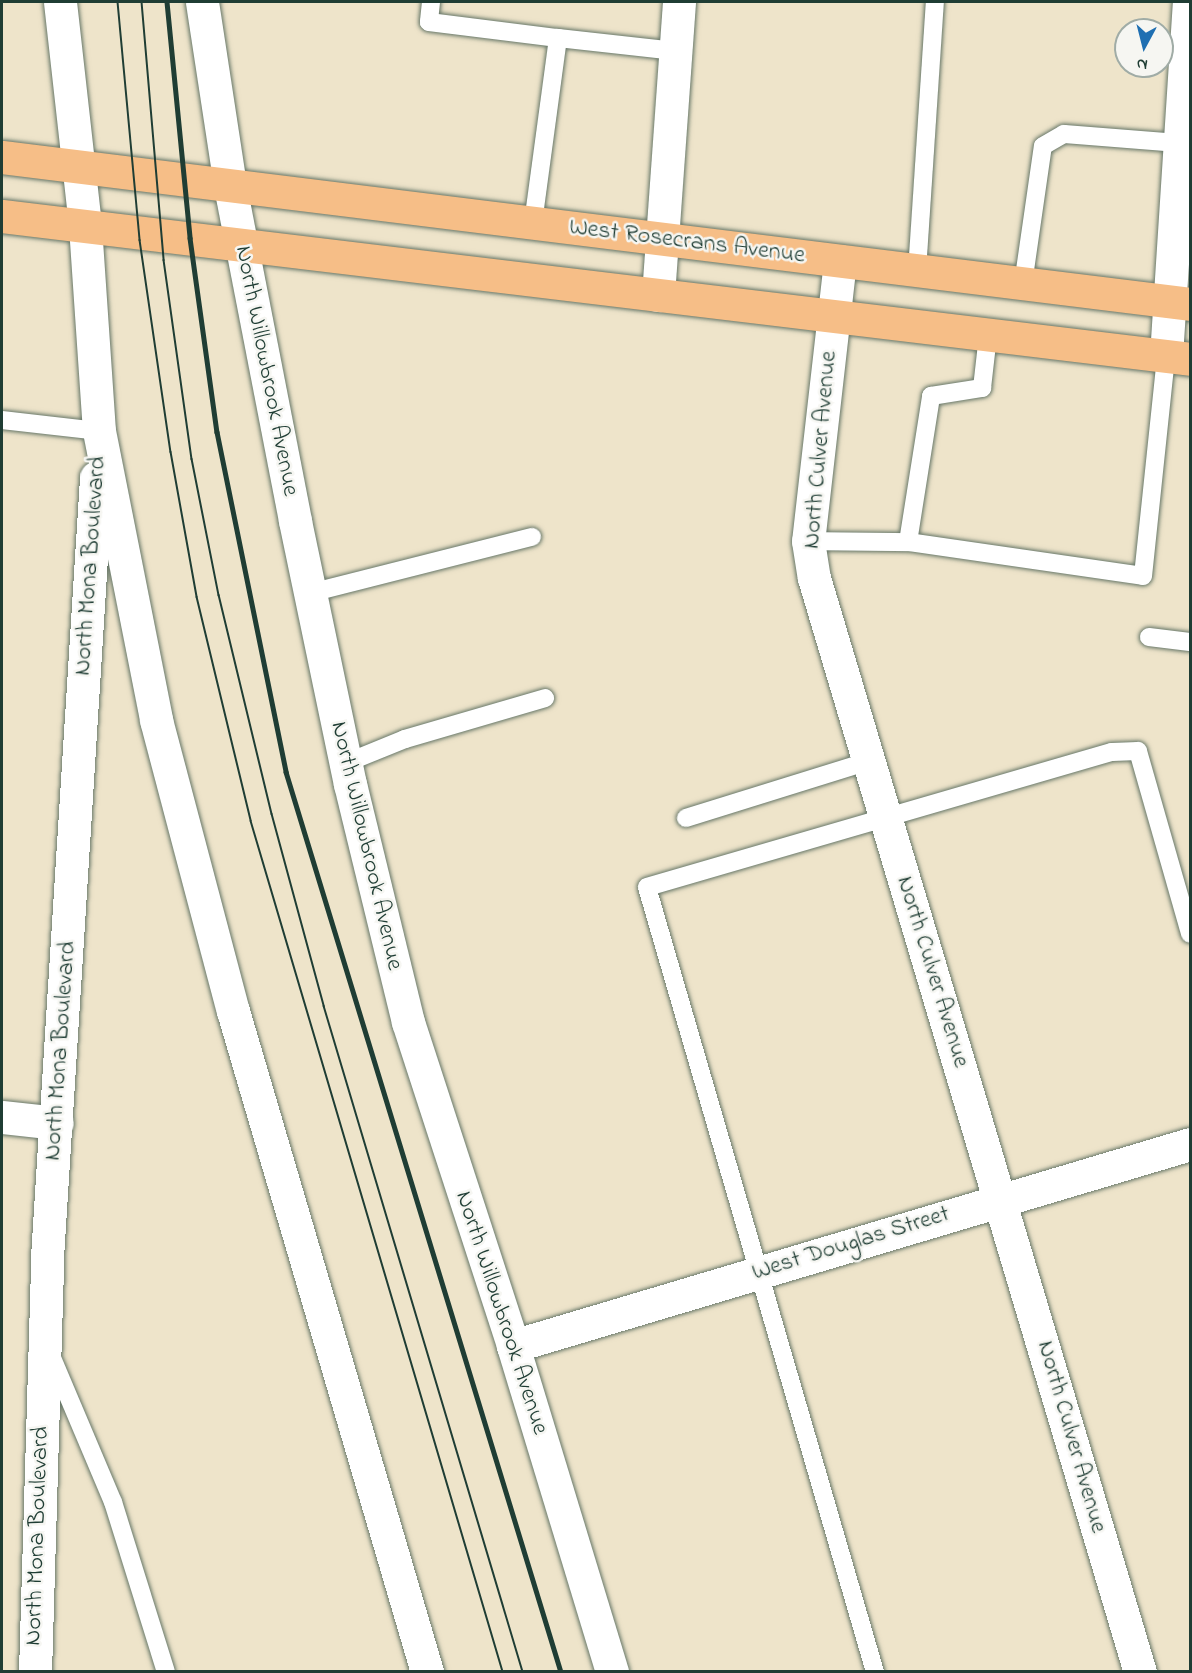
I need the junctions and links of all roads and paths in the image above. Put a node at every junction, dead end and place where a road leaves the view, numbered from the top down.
1 (60, 2) edge
2 (202, 2) edge
3 (431, 2) edge
4 (679, 2) edge
5 (935, 2) edge
6 (1189, 2) edge
7 (558, 38) junction
8 (675, 51) junction
9 (1179, 143) junction
10 (8, 156) edge
11 (80, 167) junction
12 (230, 186) junction
13 (2, 216) edge
14 (36, 221) junction
15 (2, 222) edge
16 (532, 223) junction
17 (85, 226) junction
18 (662, 239) junction
19 (242, 244) junction
20 (840, 261) junction
21 (917, 271) junction
22 (1023, 284) junction
23 (658, 295) junction
24 (1180, 303) edge
25 (834, 316) junction
26 (988, 335) junction
27 (1178, 358) edge
28 (2, 420) edge
29 (99, 431) junction
30 (532, 537) dead end
31 (808, 541) junction
32 (908, 542) junction
33 (310, 593) junction
34 (1149, 636) dead end
35 (1191, 642) edge
36 (545, 698) dead end
37 (869, 761) junction
38 (346, 763) junction
39 (686, 818) dead end
40 (886, 818) junction
41 (1191, 934) edge
42 (2, 1117) edge
43 (57, 1123) junction
44 (1191, 1144) edge
45 (1001, 1199) junction
46 (757, 1272) junction
47 (44, 1338) junction
48 (513, 1346) junction
49 (35, 1671) edge
50 (166, 1671) edge
51 (428, 1671) edge
52 (612, 1671) edge
53 (875, 1671) edge
54 (1140, 1671) edge

1 - 11 street
2 - 12 street, North Willowbrook Avenue
3 - 7 lane
4 - 8 street
5 - 21 lane
6 - 9 street
7 - 8 lane
7 - 16 lane
8 - 18 street
9 - 22 lane
9 - 24 street
10 - 11 main road, West Rosecrans Avenue
11 - 12 main road, West Rosecrans Avenue
11 - 17 street
12 - 16 main road, West Rosecrans Avenue
12 - 19 street, North Willowbrook Avenue
13 - 14 main road
14 - 15 main road
14 - 17 main road
16 - 18 main road, West Rosecrans Avenue
17 - 19 main road
17 - 29 street
18 - 20 main road, West Rosecrans Avenue
18 - 23 street
19 - 23 main road
19 - 33 street, North Willowbrook Avenue
20 - 21 main road, West Rosecrans Avenue
20 - 25 street, North Culver Avenue
21 - 22 main road, West Rosecrans Avenue
22 - 24 main road, West Rosecrans Avenue
23 - 25 main road
24 - 27 street
25 - 26 main road
25 - 31 street, North Culver Avenue
26 - 27 main road
26 - 32 lane
27 - 32 lane
28 - 29 lane
29 - 43 street, North Mona Boulevard
29 - 51 street
30 - 33 lane
31 - 32 lane
31 - 37 street, North Culver Avenue
33 - 38 street, North Willowbrook Avenue
34 - 35 lane
36 - 38 lane
37 - 39 lane
37 - 40 street, North Culver Avenue
38 - 48 street, North Willowbrook Avenue
40 - 41 lane
40 - 45 street, North Culver Avenue
40 - 46 lane
42 - 43 street
43 - 47 street, North Mona Boulevard
44 - 45 street, West Douglas Street
45 - 46 street, West Douglas Street
45 - 54 street, North Culver Avenue
46 - 48 street, West Douglas Street
46 - 53 lane
47 - 49 street, North Mona Boulevard
47 - 50 lane
48 - 52 street, North Willowbrook Avenue

